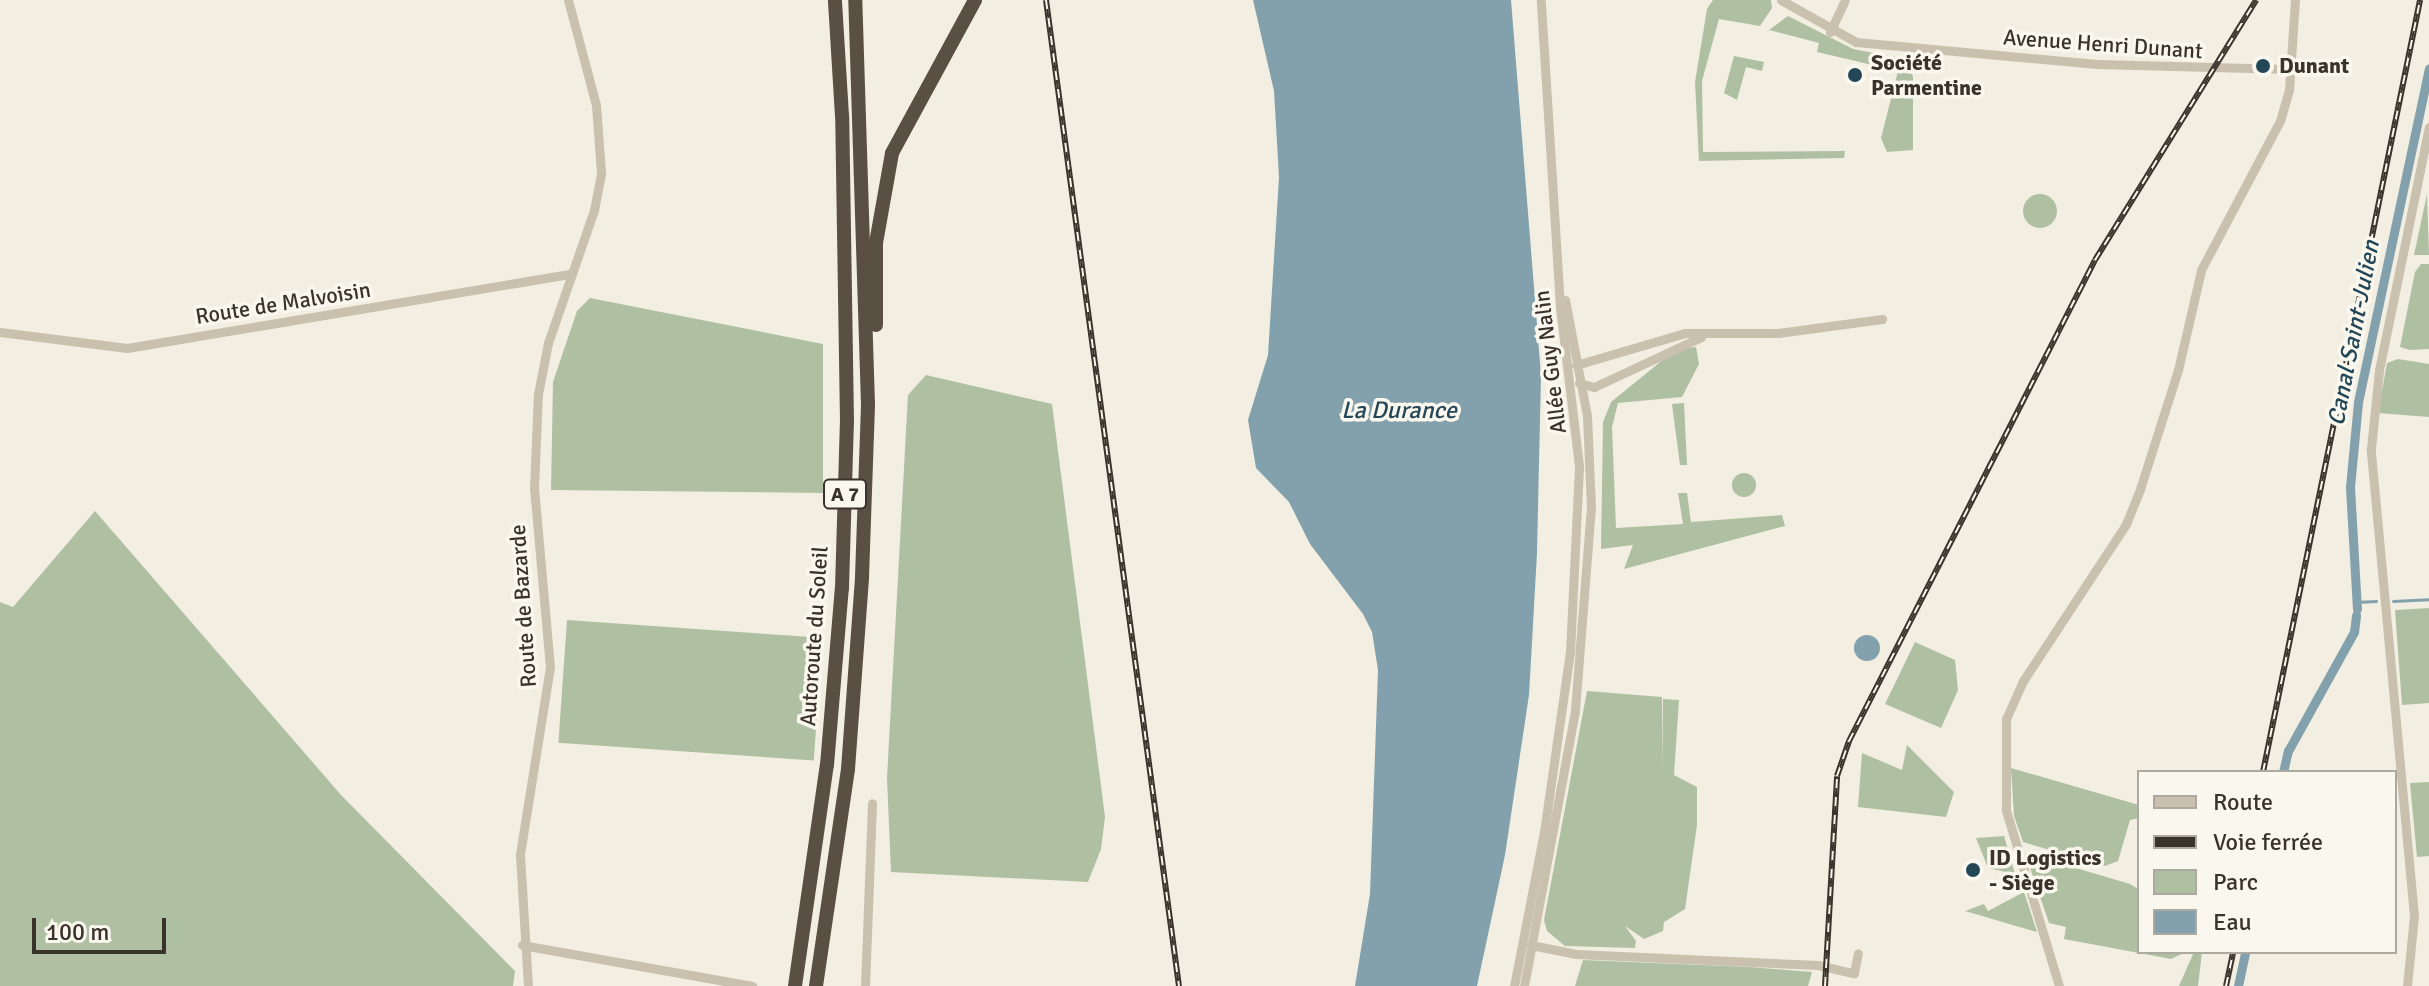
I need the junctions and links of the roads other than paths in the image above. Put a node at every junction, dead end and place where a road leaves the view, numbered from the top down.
1 (568, 0) edge
2 (835, 0) edge
3 (855, 0) edge
4 (975, 0) edge
5 (1541, 0) edge
6 (1781, 0) edge
7 (1845, 0) edge
8 (2295, 0) edge
9 (1830, 32) junction
10 (2291, 69) junction
11 (2429, 127) edge
12 (1557, 265) junction
13 (571, 274) junction
14 (1882, 319) dead end
15 (0, 332) edge
16 (1704, 336) junction
17 (1575, 346) junction
18 (1590, 360) junction
19 (1573, 370) junction
20 (1582, 385) junction
21 (1594, 387) junction
22 (868, 405) junction
23 (1586, 408) junction
24 (872, 803) dead end
25 (1529, 944) junction
26 (522, 945) junction
27 (1858, 953) dead end
28 (528, 986) edge
29 (752, 986) edge
30 (795, 986) edge
31 (816, 986) edge
32 (865, 986) edge
33 (1514, 986) edge
34 (1524, 986) edge
35 (2059, 986) edge
36 (2407, 986) edge

1 - 13 street, Route de Bazarde
2 - 30 highway, Autoroute du Soleil / A 7
3 - 22 highway, Autoroute du Soleil / A 7
4 - 22 highway
5 - 12 street
6 - 9 street, Avenue Henri Dunant
7 - 9 street
8 - 10 street
9 - 10 street, Avenue Henri Dunant
10 - 35 street
11 - 36 street
12 - 17 street, Allée Guy Nalin
12 - 19 street, Allée Guy Nalin
13 - 15 street, Route de Malvoisin
13 - 26 street, Route de Bazarde
14 - 16 street
16 - 18 street
16 - 21 street
17 - 18 street
17 - 19 street, Allée Guy Nalin
18 - 19 street
19 - 20 street
19 - 20 street, Allée Guy Nalin
19 - 25 street, Allée Guy Nalin
20 - 21 street
20 - 23 street, Allée Guy Nalin
21 - 23 street
22 - 31 highway, Autoroute du Soleil / A 7
23 - 25 street, Allée Guy Nalin
24 - 32 street
25 - 27 street
25 - 33 street, Allée Guy Nalin
25 - 34 street, Allée Guy Nalin
26 - 28 street, Route de Bazarde
26 - 29 street

